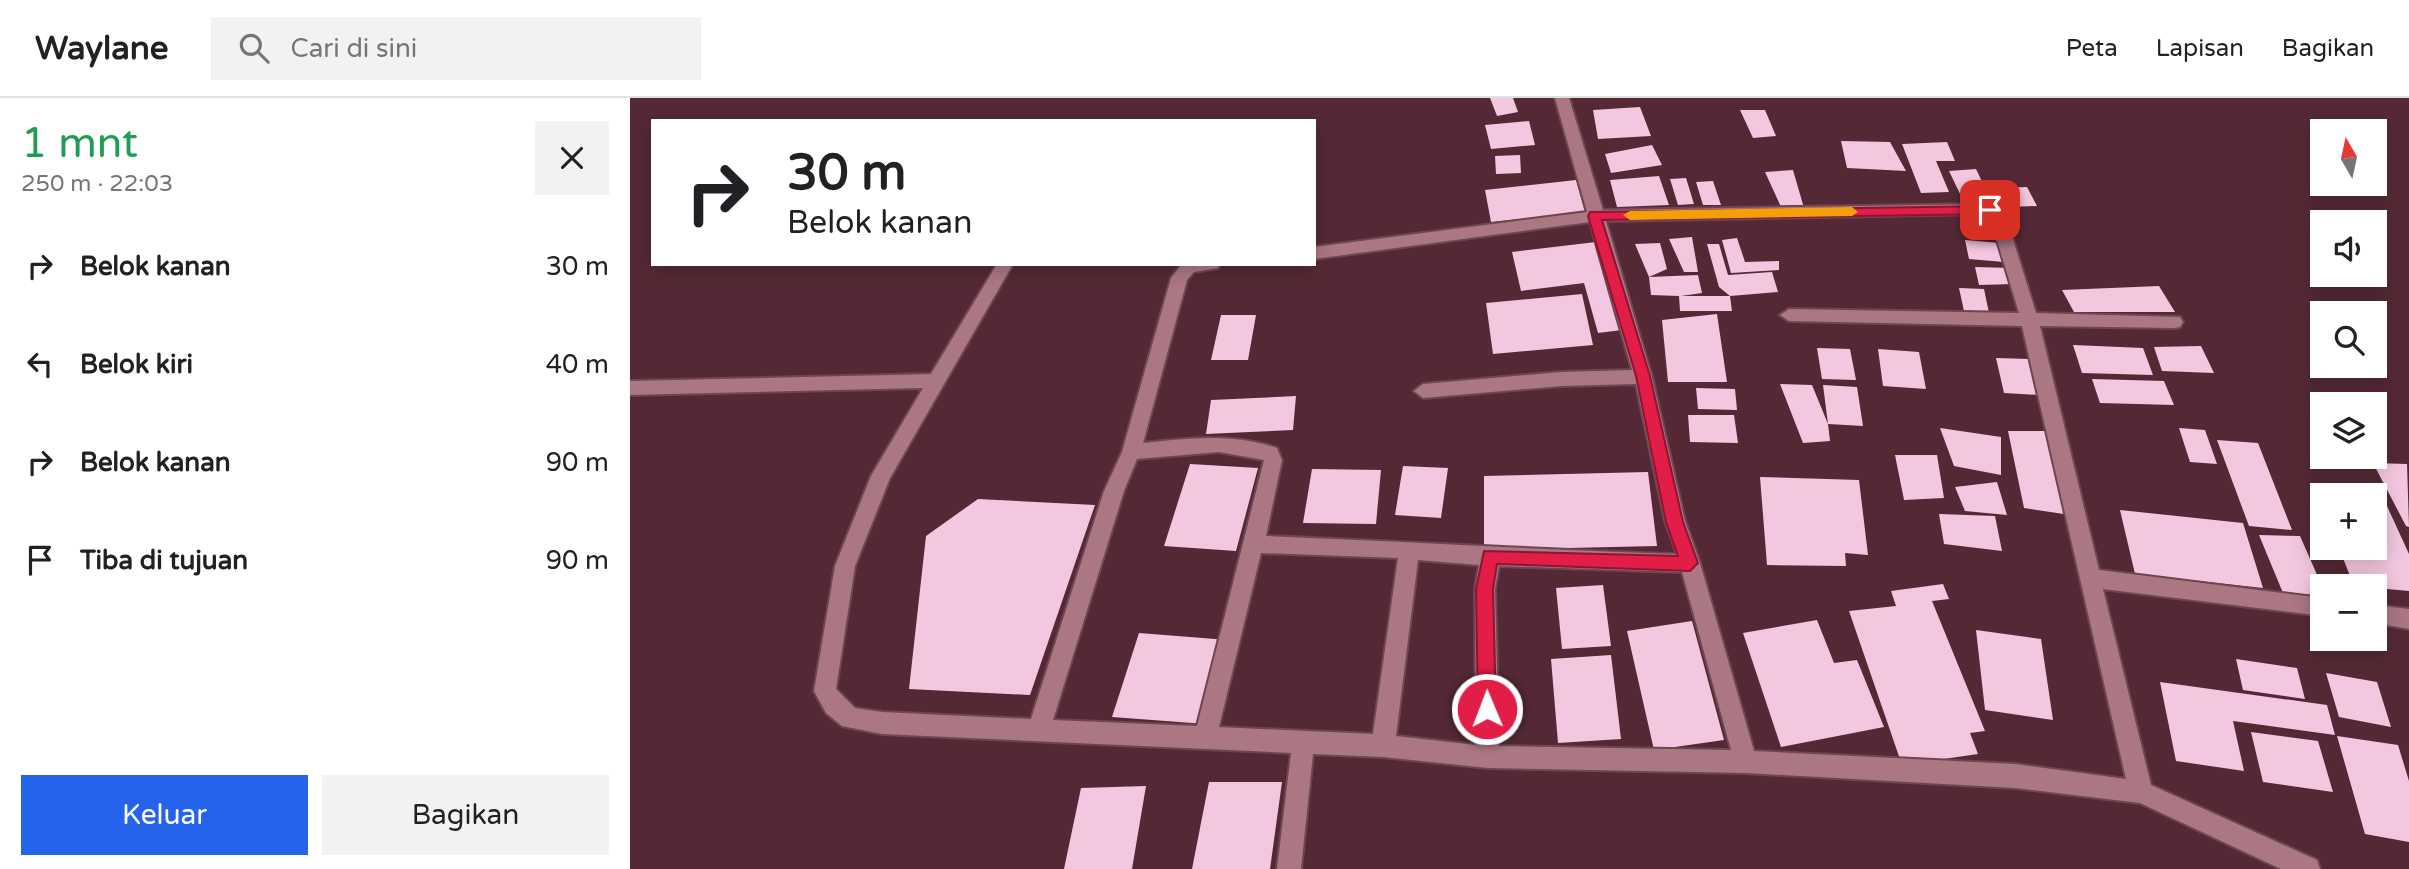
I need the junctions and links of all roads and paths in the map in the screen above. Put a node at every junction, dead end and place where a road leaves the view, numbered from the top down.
1 (1562, 98) edge
2 (1595, 216) junction
3 (1316, 253) edge
4 (1004, 266) edge
5 (1197, 266) edge
6 (1788, 315) dead end
7 (2030, 321) junction
8 (2174, 322) dead end
9 (1643, 376) junction
10 (936, 381) junction
11 (630, 388) edge
12 (1423, 391) dead end
13 (1131, 452) junction
14 (1252, 544) junction
15 (1409, 550) junction
16 (1490, 557) junction
17 (1690, 563) junction
18 (2091, 578) junction
19 (2310, 605) edge
20 (2387, 616) edge
21 (2409, 619) edge
22 (1039, 729) junction
23 (1205, 737) junction
24 (1303, 743) junction
25 (1383, 746) junction
26 (1488, 757) junction
27 (1746, 762) junction
28 (2141, 792) junction
29 (1289, 869) edge
30 (2308, 869) edge

1 - 2 street
2 - 3 street
2 - 7 street
2 - 9 street
4 - 10 street
5 - 13 street
6 - 7 street
7 - 8 street
7 - 18 street
9 - 12 street
9 - 17 street
10 - 11 street
10 - 22 street
13 - 14 street
13 - 22 street
14 - 15 street
14 - 23 street
15 - 16 street
15 - 25 street
16 - 17 street
16 - 26 street
17 - 27 street
18 - 19 street
18 - 28 street
20 - 21 street
22 - 23 street
23 - 24 street
24 - 25 street
24 - 29 street
25 - 26 street
26 - 27 street
27 - 28 street
28 - 30 street

